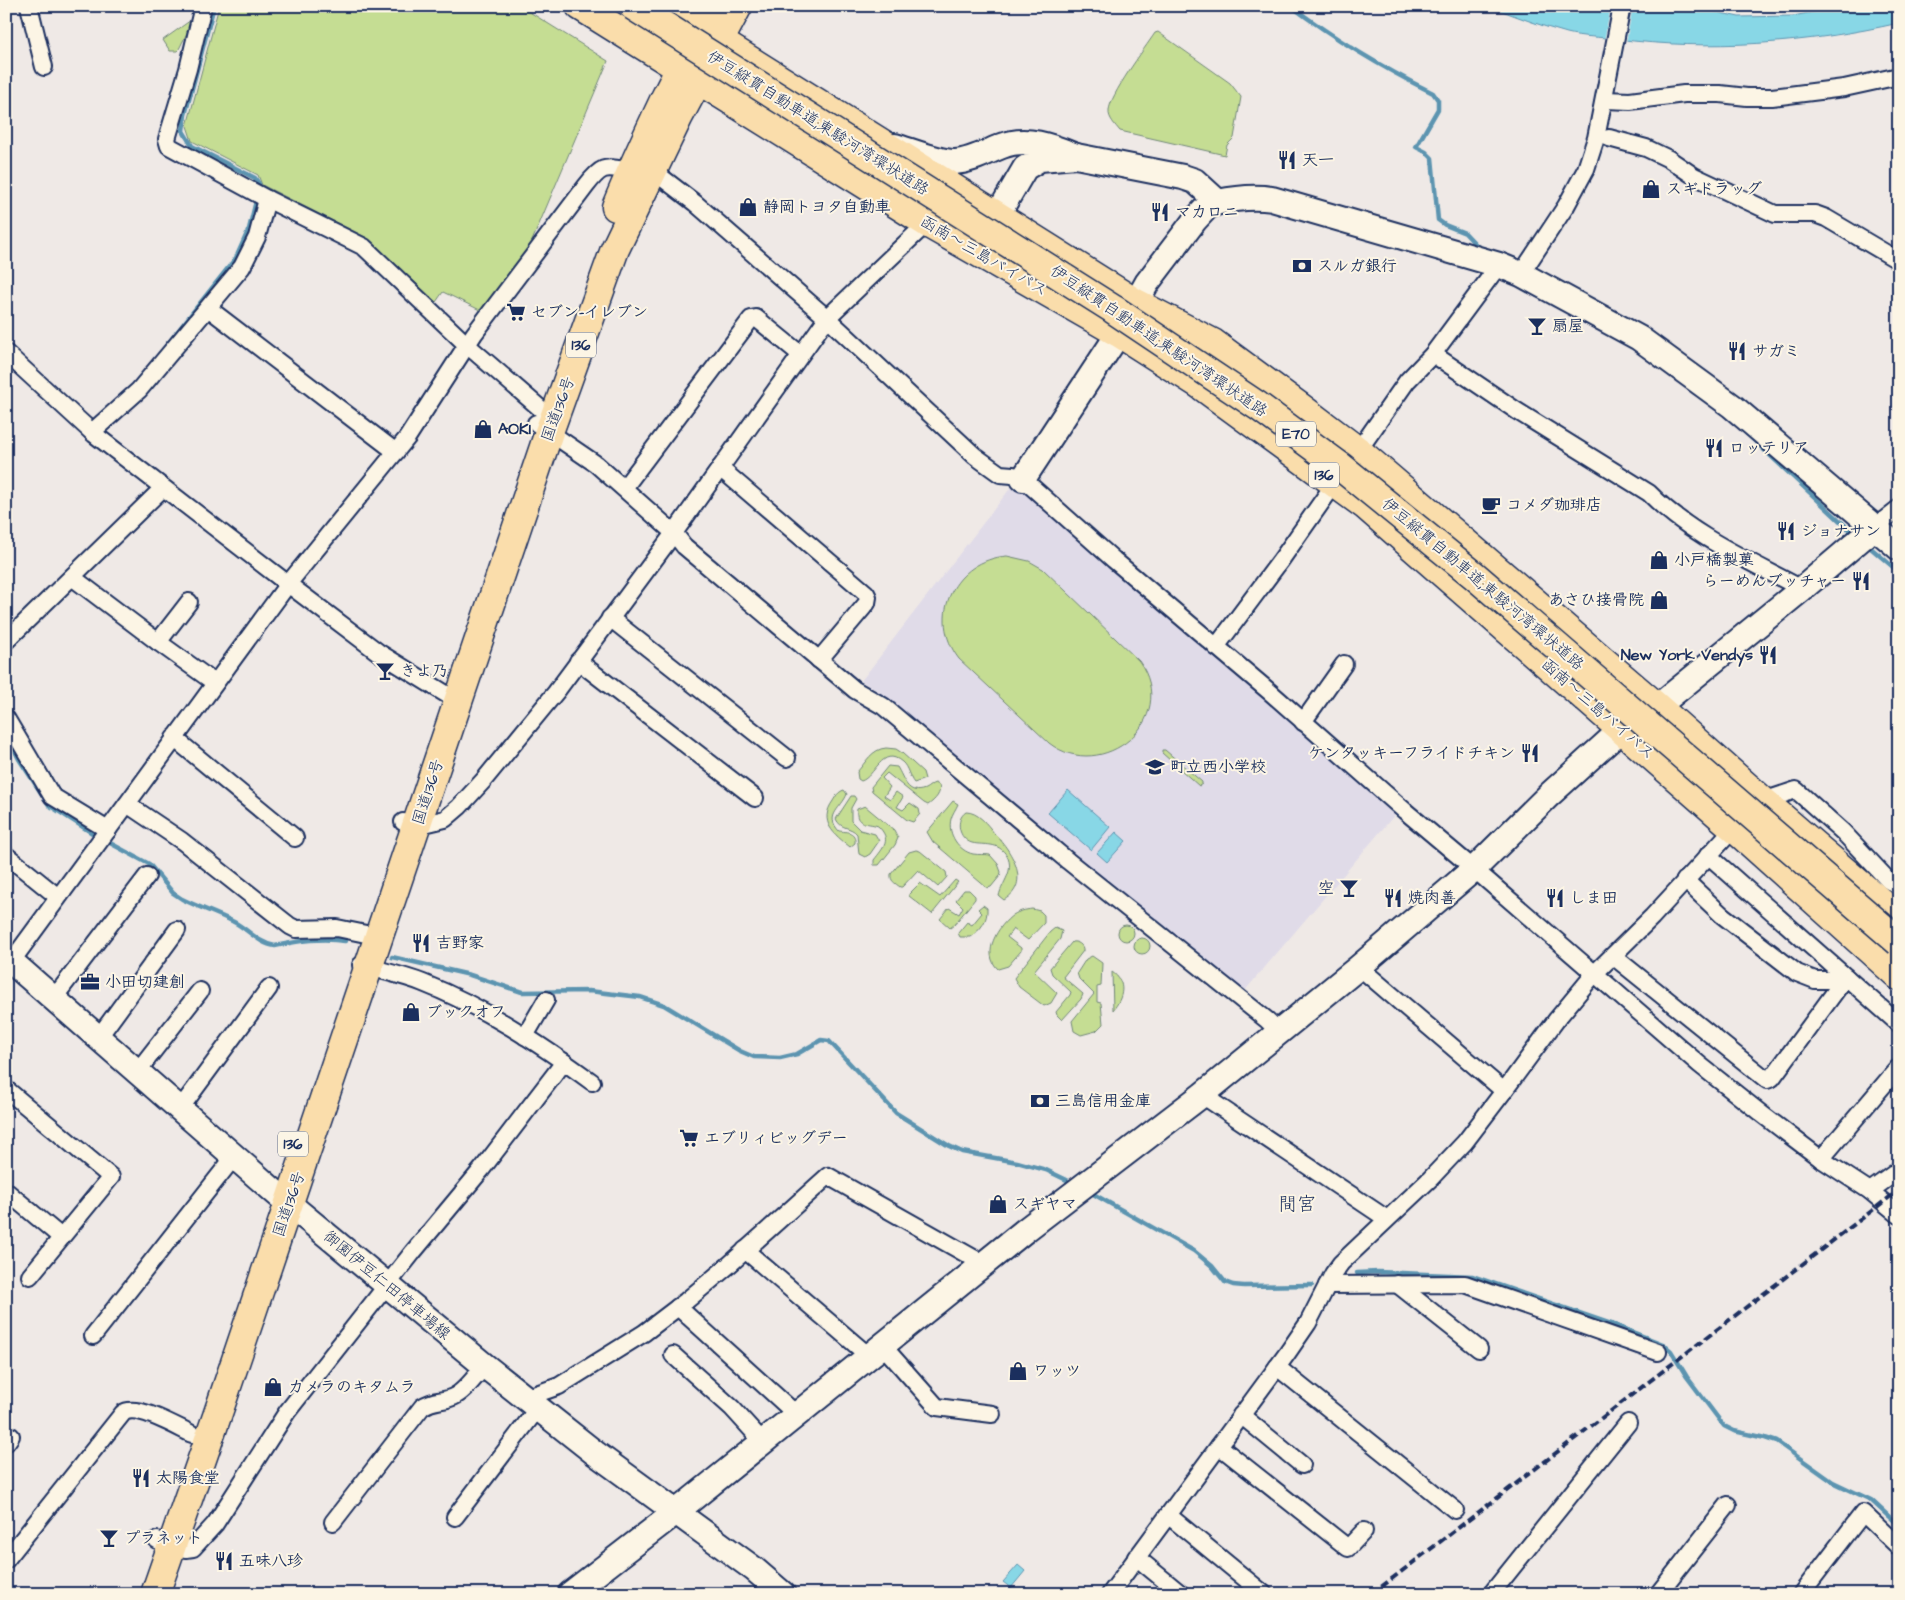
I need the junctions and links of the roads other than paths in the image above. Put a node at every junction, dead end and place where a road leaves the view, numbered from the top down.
1 (29, 6) edge
2 (203, 6) edge
3 (580, 6) edge
4 (633, 6) edge
5 (661, 6) edge
6 (714, 6) edge
7 (738, 6) edge
8 (1622, 6) edge
9 (709, 36) junction
10 (44, 67) dead end
11 (689, 74) junction
12 (1899, 76) edge
13 (1606, 93) junction
14 (1609, 138) dead end
15 (877, 140) junction
16 (1076, 156) junction
17 (641, 170) junction
18 (267, 199) junction
19 (1218, 202) junction
20 (997, 216) junction
21 (927, 223) junction
22 (1899, 261) edge
23 (1499, 265) junction
24 (1520, 274) junction
25 (1136, 303) junction
26 (208, 308) junction
27 (827, 318) junction
28 (1119, 333) junction
29 (467, 344) junction
30 (6, 353) edge
31 (800, 354) junction
32 (1433, 354) junction
33 (542, 421) junction
34 (92, 432) junction
35 (1358, 451) junction
36 (396, 452) junction
37 (720, 468) junction
38 (1023, 479) junction
39 (1335, 483) junction
40 (164, 488) junction
41 (624, 488) junction
42 (1899, 508) edge
43 (1875, 527) junction
44 (674, 534) junction
45 (1899, 548) edge
46 (72, 577) junction
47 (288, 584) junction
48 (1802, 589) junction
49 (189, 602) dead end
50 (610, 618) junction
51 (6, 641) edge
52 (158, 642) junction
53 (1216, 647) junction
54 (819, 660) junction
55 (578, 661) junction
56 (1344, 664) dead end
57 (215, 683) junction
58 (446, 694) junction
59 (1658, 706) junction
60 (6, 718) edge
61 (1303, 722) junction
62 (1622, 730) junction
63 (174, 738) junction
64 (787, 758) dead end
65 (755, 798) dead end
66 (1763, 801) junction
67 (128, 804) junction
68 (409, 824) junction
69 (1734, 828) junction
70 (108, 830) junction
71 (295, 838) dead end
72 (6, 855) edge
73 (1708, 855) junction
74 (1474, 869) junction
75 (147, 876) dead end
76 (1684, 880) junction
77 (1899, 887) edge
78 (58, 897) junction
79 (1899, 918) edge
80 (177, 930) dead end
81 (366, 934) junction
82 (1899, 942) edge
83 (1613, 956) junction
84 (8, 963) edge
85 (363, 965) junction
86 (1359, 967) junction
87 (1595, 974) junction
88 (1844, 975) junction
89 (1899, 976) edge
90 (269, 988) dead end
91 (200, 991) dead end
92 (54, 998) junction
93 (546, 1000) dead end
94 (1899, 1024) edge
95 (1280, 1032) junction
96 (525, 1036) junction
97 (98, 1038) junction
98 (564, 1062) junction
99 (1898, 1068) edge
100 (137, 1072) junction
101 (592, 1082) dead end
102 (6, 1089) edge
103 (1504, 1091) junction
104 (1202, 1095) junction
105 (180, 1109) junction
106 (234, 1156) junction
107 (1822, 1159) junction
108 (1899, 1170) edge
109 (6, 1191) edge
110 (1870, 1192) junction
111 (283, 1198) junction
112 (1899, 1215) edge
113 (1387, 1219) junction
114 (61, 1236) junction
115 (746, 1250) junction
116 (984, 1264) junction
117 (30, 1276) dead end
118 (1396, 1284) junction
119 (1327, 1285) junction
120 (387, 1286) junction
121 (678, 1307) junction
122 (93, 1336) dead end
123 (1479, 1349) dead end
124 (877, 1351) junction
125 (1658, 1352) dead end
126 (673, 1354) dead end
127 (485, 1366) junction
128 (1277, 1367) junction
129 (531, 1403) junction
130 (992, 1414) dead end
131 (797, 1415) junction
132 (1241, 1415) junction
133 (1628, 1423) dead end
134 (192, 1434) junction
135 (764, 1442) junction
136 (1219, 1446) junction
137 (1302, 1465) dead end
138 (1728, 1505) dead end
139 (1455, 1510) dead end
140 (676, 1512) junction
141 (1168, 1515) junction
142 (455, 1517) dead end
143 (333, 1522) dead end
144 (1364, 1530) dead end
145 (164, 1543) junction
146 (1899, 1548) edge
147 (1136, 1557) junction
148 (6, 1560) edge
149 (1111, 1593) edge
150 (139, 1594) edge
151 (155, 1594) edge
152 (570, 1594) edge
153 (783, 1594) edge
154 (1181, 1594) edge
155 (1264, 1594) edge
156 (1491, 1594) edge
157 (1658, 1594) edge
158 (1800, 1594) edge

1 - 10 street
2 - 18 street
3 - 11 highway, 136
4 - 82 highway, 伊豆縦貫自動車道;東駿河湾環状道路 / E70, bridge
5 - 9 highway, 136
6 - 9 highway, 国道136号 / 136
7 - 9 highway, 国道136号 / 136
8 - 13 street
9 - 11 highway, 国道136号 / 136
9 - 15 highway, 136
11 - 17 highway, 国道136号 / 136
11 - 21 highway, 函南～三島バイパス / 136
12 - 13 street
13 - 24 street
14 - 22 street
15 - 16 street
15 - 20 highway, 136
16 - 19 street
16 - 20 street
17 - 27 street
17 - 29 street
17 - 33 highway, 国道136号 / 136
18 - 26 street
18 - 29 street
19 - 23 street
19 - 25 street
20 - 25 highway, 136
21 - 27 street
21 - 28 highway, 函南～三島バイパス / 136
23 - 24 street
23 - 32 street
24 - 43 street
25 - 28 street
25 - 35 highway, 136
26 - 34 street
26 - 36 street
27 - 31 street
27 - 38 street
28 - 38 street
28 - 39 highway, 函南～三島バイパス / 136
29 - 33 street
29 - 36 street
30 - 34 street
31 - 37 street
31 - 41 street
32 - 35 street
32 - 48 street
33 - 41 street
33 - 58 highway, 国道136号 / 136
33 - 68 highway, 国道136号 / 136
34 - 40 street
35 - 59 highway, 136
36 - 47 street
37 - 44 street
37 - 54 street
38 - 53 street
39 - 53 street
39 - 62 highway, 函南～三島バイパス / 136
40 - 46 street
40 - 47 street
41 - 44 street
42 - 43 street
43 - 45 street
43 - 48 street
44 - 50 street
44 - 54 street
46 - 51 street
46 - 52 street
47 - 57 street
47 - 58 street
48 - 59 street
49 - 52 street
50 - 55 street
50 - 64 street
52 - 57 street
53 - 61 street
54 - 95 street
55 - 65 street
55 - 68 street
56 - 61 street
57 - 63 street
58 - 68 highway, 国道136号 / 136
59 - 62 street
59 - 66 highway, 136
60 - 70 street
61 - 74 street
62 - 69 highway, 函南～三島バイパス / 136
62 - 74 street
63 - 67 street
63 - 71 street
66 - 77 street
66 - 79 highway, 136
67 - 70 street
67 - 81 street
68 - 81 highway, 国道136号 / 136
68 - 85 highway, 国道136号 / 136
69 - 73 street
69 - 89 highway, 函南～三島バイパス / 136
70 - 78 street
72 - 78 street
73 - 76 street
73 - 88 street
74 - 86 street
74 - 87 street
75 - 92 street
76 - 83 street
76 - 88 street
78 - 84 street
80 - 97 street
81 - 85 highway, 国道136号 / 136
83 - 87 street
83 - 88 street
84 - 92 street, 御園伊豆仁田停車場線
85 - 96 street
85 - 111 highway, 国道136号 / 136
86 - 95 street
86 - 103 street
87 - 103 street
87 - 107 street
88 - 94 street
90 - 105 street
91 - 100 street
92 - 97 street, 御園伊豆仁田停車場線
93 - 96 street
95 - 104 street
96 - 98 street
97 - 100 street, 御園伊豆仁田停車場線
98 - 101 street
98 - 120 street
99 - 107 street
100 - 105 street, 御園伊豆仁田停車場線
102 - 114 street
103 - 113 street
104 - 113 street
104 - 116 street
105 - 106 street, 御園伊豆仁田停車場線
106 - 111 street, 御園伊豆仁田停車場線
106 - 122 street
107 - 110 street
108 - 110 street
109 - 114 street
110 - 112 street
111 - 120 street, 御園伊豆仁田停車場線
111 - 134 highway, 国道136号 / 136
111 - 145 highway, 国道136号 / 136
113 - 119 street
114 - 117 street
115 - 116 street
115 - 121 street
115 - 124 street
116 - 124 street
118 - 119 street
118 - 123 street
118 - 125 street
119 - 128 street
120 - 127 street, 御園伊豆仁田停車場線
120 - 145 street
121 - 129 street
121 - 131 street
124 - 130 street
124 - 131 street
126 - 135 street
127 - 129 street, 御園伊豆仁田停車場線
127 - 143 street
128 - 132 street
128 - 139 street
129 - 140 street, 御園伊豆仁田停車場線
129 - 142 street
131 - 135 street
132 - 136 street
132 - 137 street
133 - 156 street
134 - 145 highway, 国道136号 / 136
134 - 148 street
135 - 140 street
136 - 141 street
136 - 144 street
138 - 157 street
140 - 152 street
140 - 153 street, 御園伊豆仁田停車場線
141 - 147 street
141 - 155 street
145 - 150 highway, 国道136号 / 136
145 - 151 highway, 国道136号 / 136
146 - 158 street
147 - 149 street
147 - 154 street

